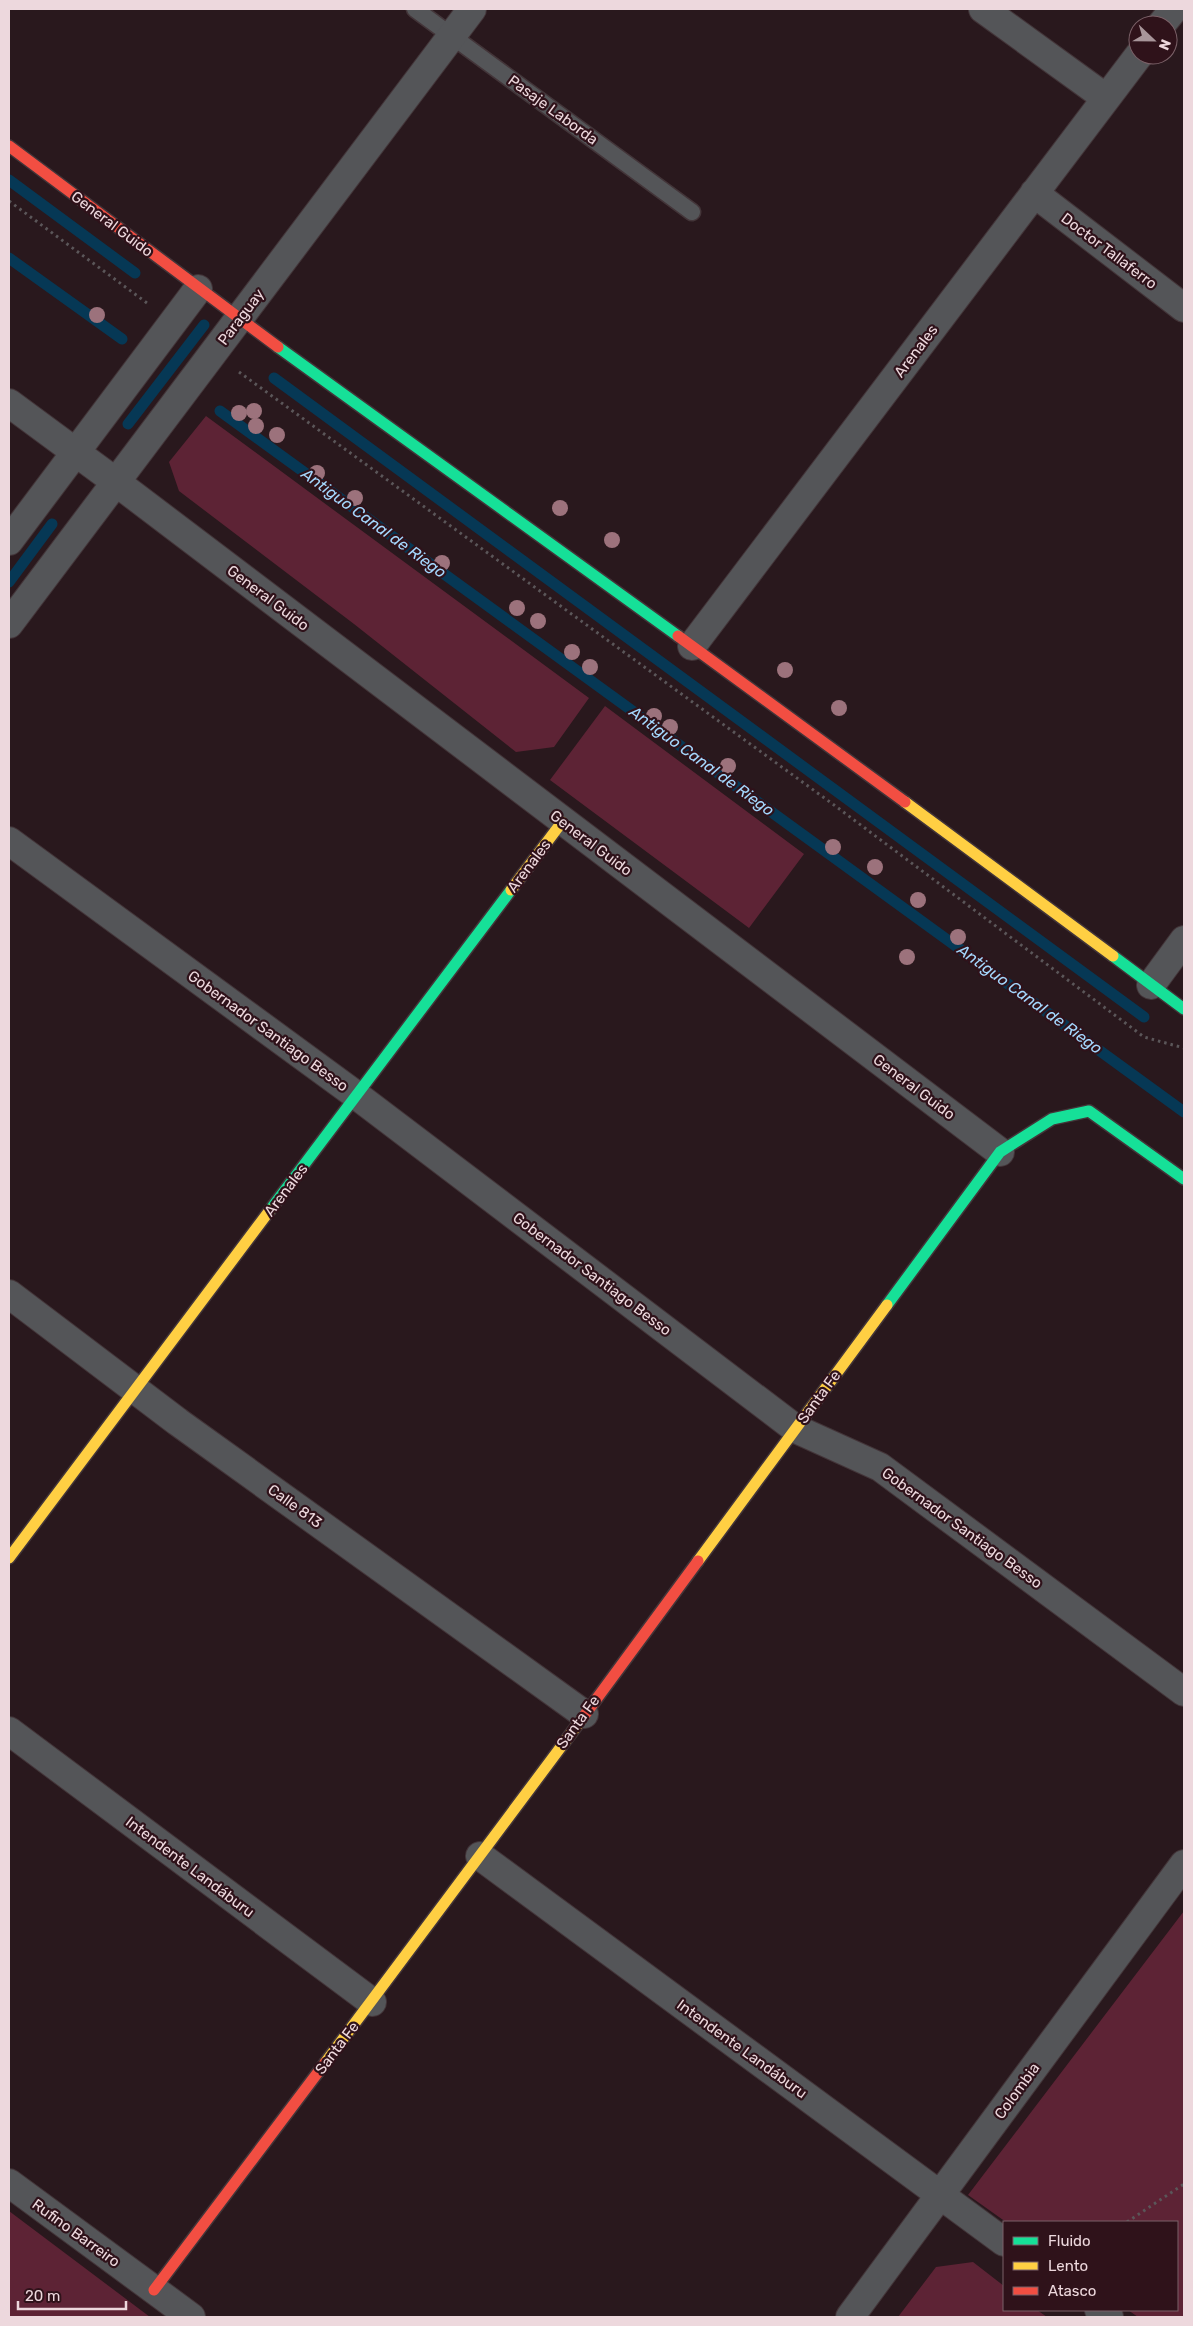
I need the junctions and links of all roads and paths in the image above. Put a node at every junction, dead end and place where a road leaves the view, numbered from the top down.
1 (415, 9) edge
2 (472, 9) edge
3 (983, 9) edge
4 (452, 36) junction
5 (1131, 65) edge
6 (1106, 98) junction
7 (9, 146) edge
8 (1034, 194) junction
9 (9, 201) edge
10 (692, 212) dead end
11 (198, 289) junction
12 (1184, 308) edge
13 (239, 319) junction
14 (173, 322) junction
15 (214, 353) junction
16 (9, 403) edge
17 (76, 452) junction
18 (116, 482) junction
19 (9, 541) edge
20 (9, 624) edge
21 (692, 646) junction
22 (562, 822) junction
23 (9, 841) edge
24 (1184, 940) edge
25 (1151, 985) junction
26 (1184, 1009) edge
27 (1184, 1048) edge
28 (356, 1095) junction
29 (1000, 1152) junction
30 (1184, 1179) edge
31 (9, 1294) edge
32 (135, 1390) junction
33 (796, 1429) junction
34 (9, 1558) edge
35 (1184, 1692) edge
36 (584, 1714) junction
37 (9, 1731) edge
38 (480, 1856) junction
39 (1184, 1864) edge
40 (372, 2002) junction
41 (9, 2184) edge
42 (1184, 2184) edge
43 (940, 2195) junction
44 (1128, 2221) edge
45 (1003, 2241) edge
46 (154, 2290) junction
47 (191, 2317) edge
48 (850, 2317) edge

1 - 4 lane, Pasaje Laborda
2 - 4 street, Paraguay
3 - 6 street
4 - 10 lane, Pasaje Laborda
4 - 13 street, Paraguay
5 - 6 street, Arenales
6 - 8 street, Arenales
7 - 11 street, General Guido
8 - 12 street, Doctor Tallaferro
8 - 21 street, Arenales
9 - 14 path
11 - 13 street, General Guido
11 - 14 street
13 - 15 street, Paraguay
13 - 21 street, General Guido
14 - 17 street
15 - 18 street, Paraguay
15 - 27 path
16 - 17 street, General Guido
17 - 18 street, General Guido
17 - 19 street
18 - 20 street, Paraguay
18 - 22 street, General Guido
21 - 25 street, General Guido
22 - 28 street, Arenales
22 - 29 street, General Guido
23 - 28 street, Gobernador Santiago Besso
24 - 25 street
25 - 26 street, General Guido
28 - 32 street, Arenales
28 - 33 street, Gobernador Santiago Besso
29 - 30 street
29 - 33 street, Santa Fe
31 - 32 street, Calle 813
32 - 34 street, Arenales
32 - 36 street, Calle 813
33 - 35 street, Gobernador Santiago Besso
33 - 36 street, Santa Fe
36 - 38 street, Santa Fe
37 - 40 street, Intendente Landáburu
38 - 40 street, Santa Fe
38 - 43 street, Intendente Landáburu
39 - 43 street, Colombia
40 - 46 street, Santa Fe
41 - 46 street, Rufino Barreiro
42 - 44 path
43 - 45 street, Intendente Landáburu
43 - 48 street, Colombia
46 - 47 street, Rufino Barreiro

